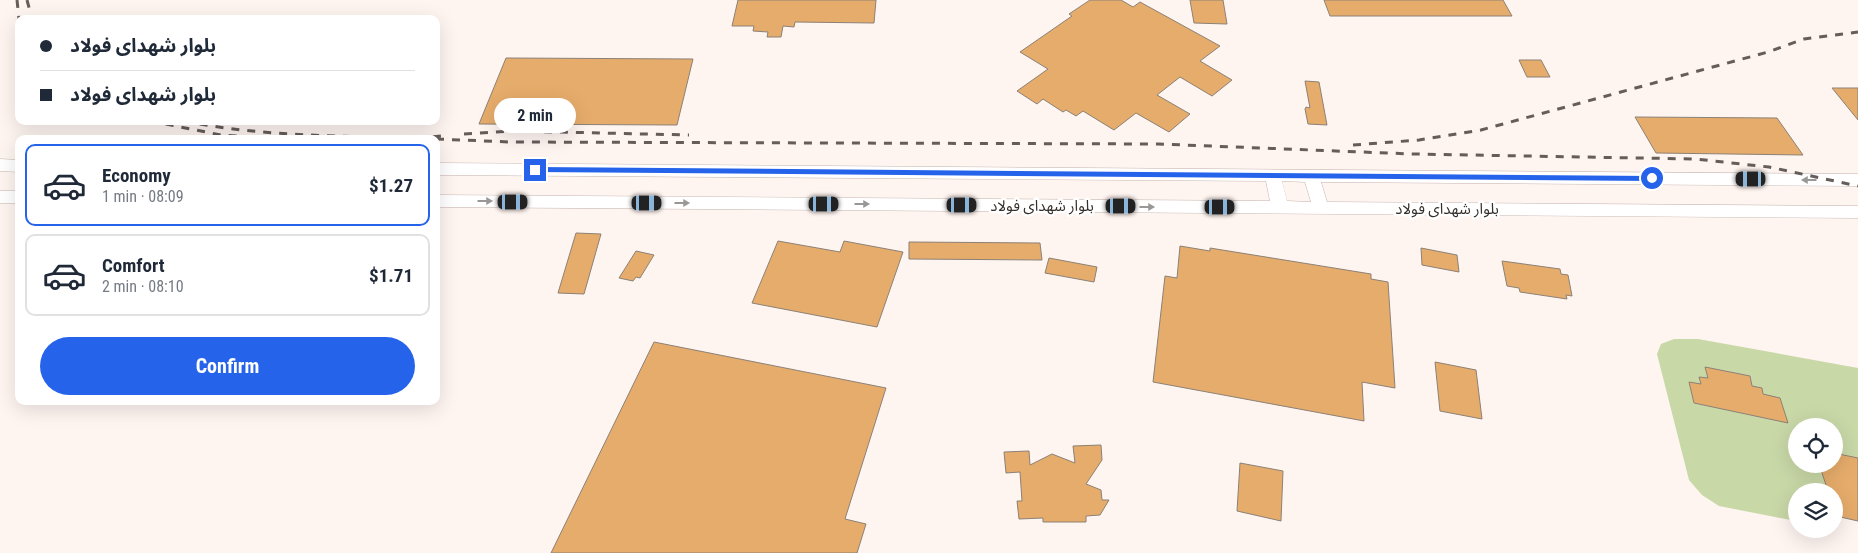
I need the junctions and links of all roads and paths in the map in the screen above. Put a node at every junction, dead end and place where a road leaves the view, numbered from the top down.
1 (0, 166) edge
2 (15, 166) edge
3 (440, 169) edge
4 (1273, 176) junction
5 (1312, 176) junction
6 (1858, 180) edge
7 (0, 197) edge
8 (15, 198) edge
9 (440, 201) edge
10 (1280, 208) junction
11 (1321, 208) junction
12 (1858, 212) edge

1 - 2 street
3 - 4 street
4 - 5 street
4 - 10 street
6 -> 5 street
5 - 11 street
7 - 8 street
9 -> 10 street, بلوار شهدای فولاد
10 - 11 street, بلوار شهدای فولاد
11 - 12 street, بلوار شهدای فولاد

